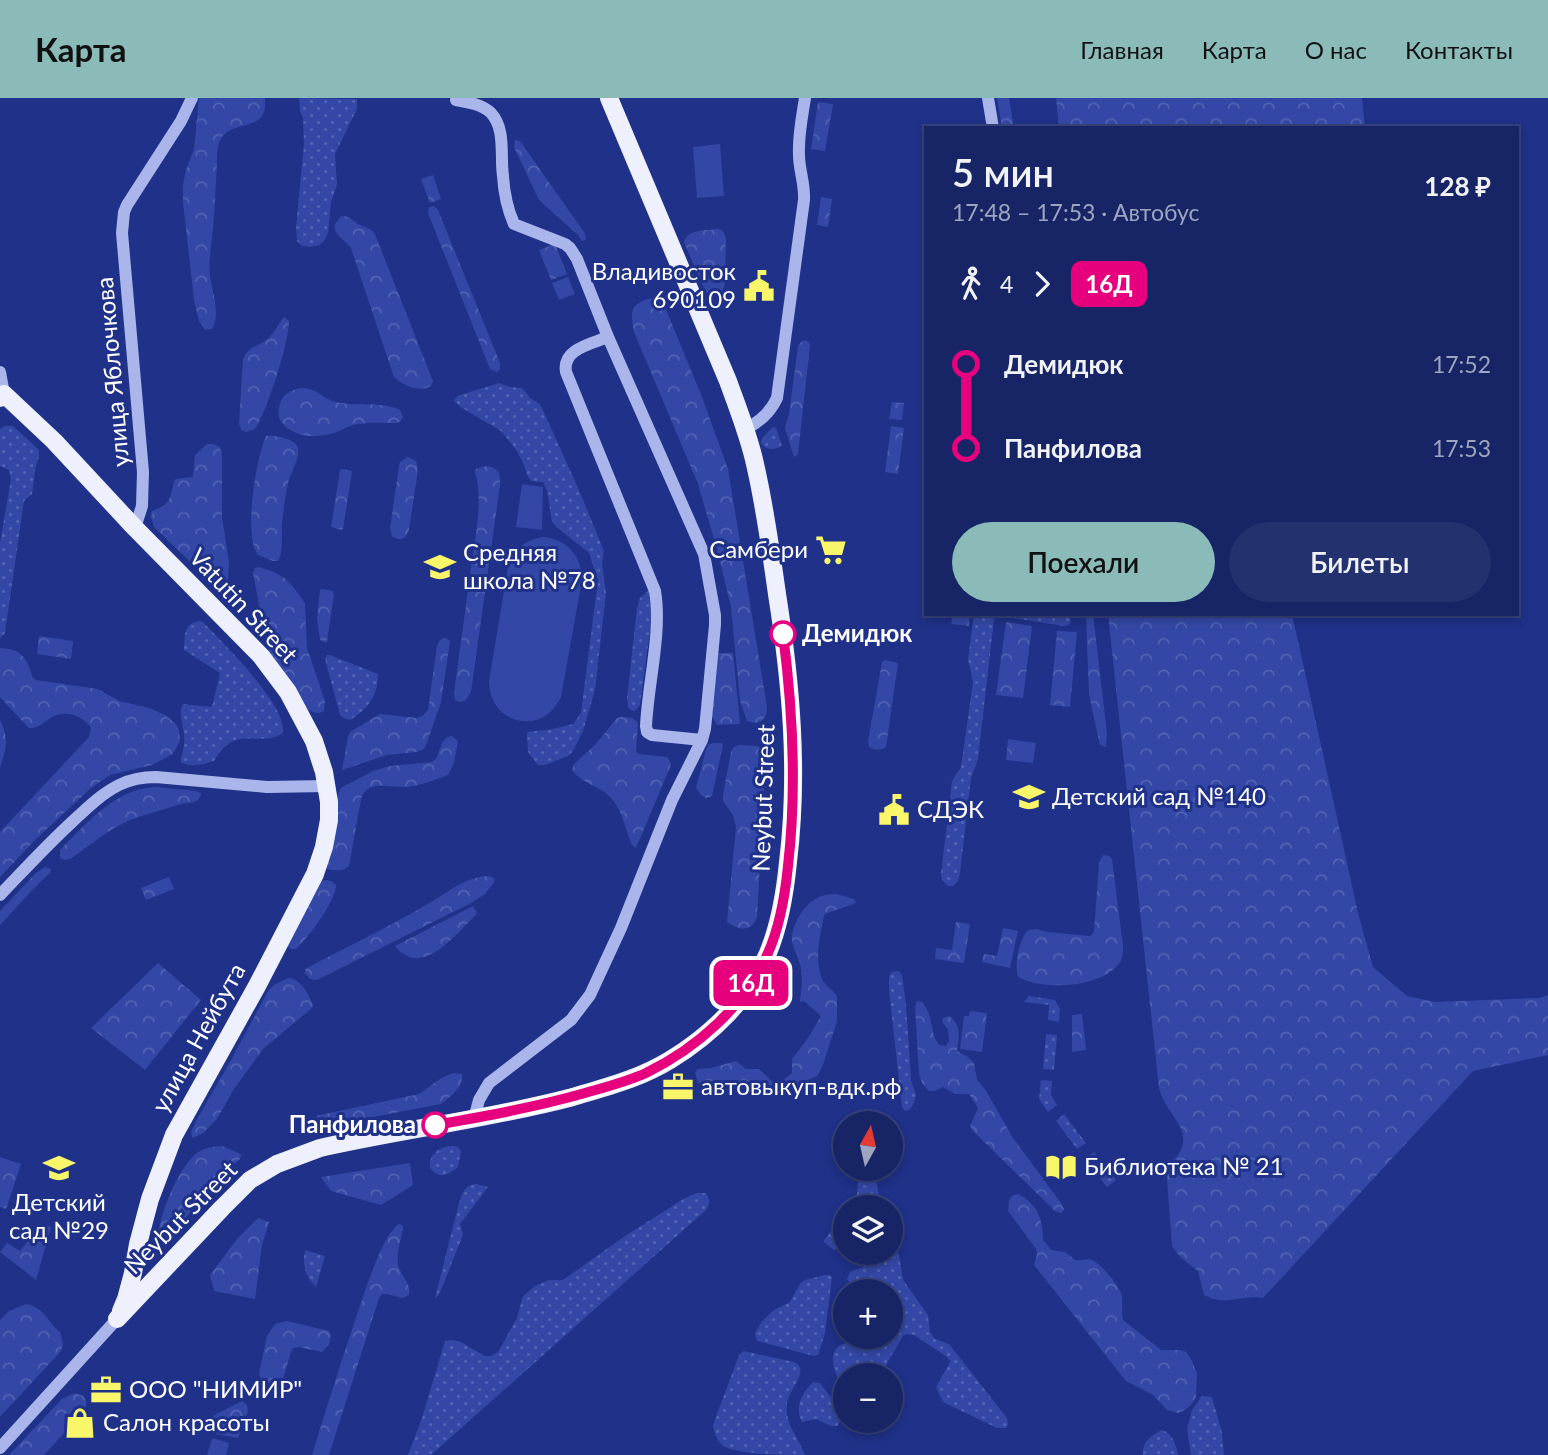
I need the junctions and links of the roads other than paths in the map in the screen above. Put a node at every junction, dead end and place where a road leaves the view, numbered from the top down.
1 (192, 98) edge
2 (609, 98) edge
3 (805, 98) edge
4 (988, 98) edge
5 (456, 100) edge
6 (993, 126) edge
7 (608, 337) junction
8 (0, 372) edge
9 (2, 396) edge
10 (746, 429) junction
11 (135, 527) junction
12 (702, 740) junction
13 (327, 786) junction
14 (0, 895) edge
15 (474, 1119) junction
16 (117, 1319) junction
17 (0, 1448) edge

1 - 11 street, улица Яблочкова
2 - 10 main road, Neybut Street
3 - 10 street
4 - 6 street
5 - 7 street
7 - 12 street
7 - 12 street
8 - 9 street
9 - 11 main road, Vatutin Street
10 - 15 main road, Neybut Street
11 - 13 main road, Vatutin Street
12 - 15 street
13 - 14 street
13 - 16 main road, улица Нейбута
15 - 16 main road, Neybut Street
16 - 17 street, Neybut Street

